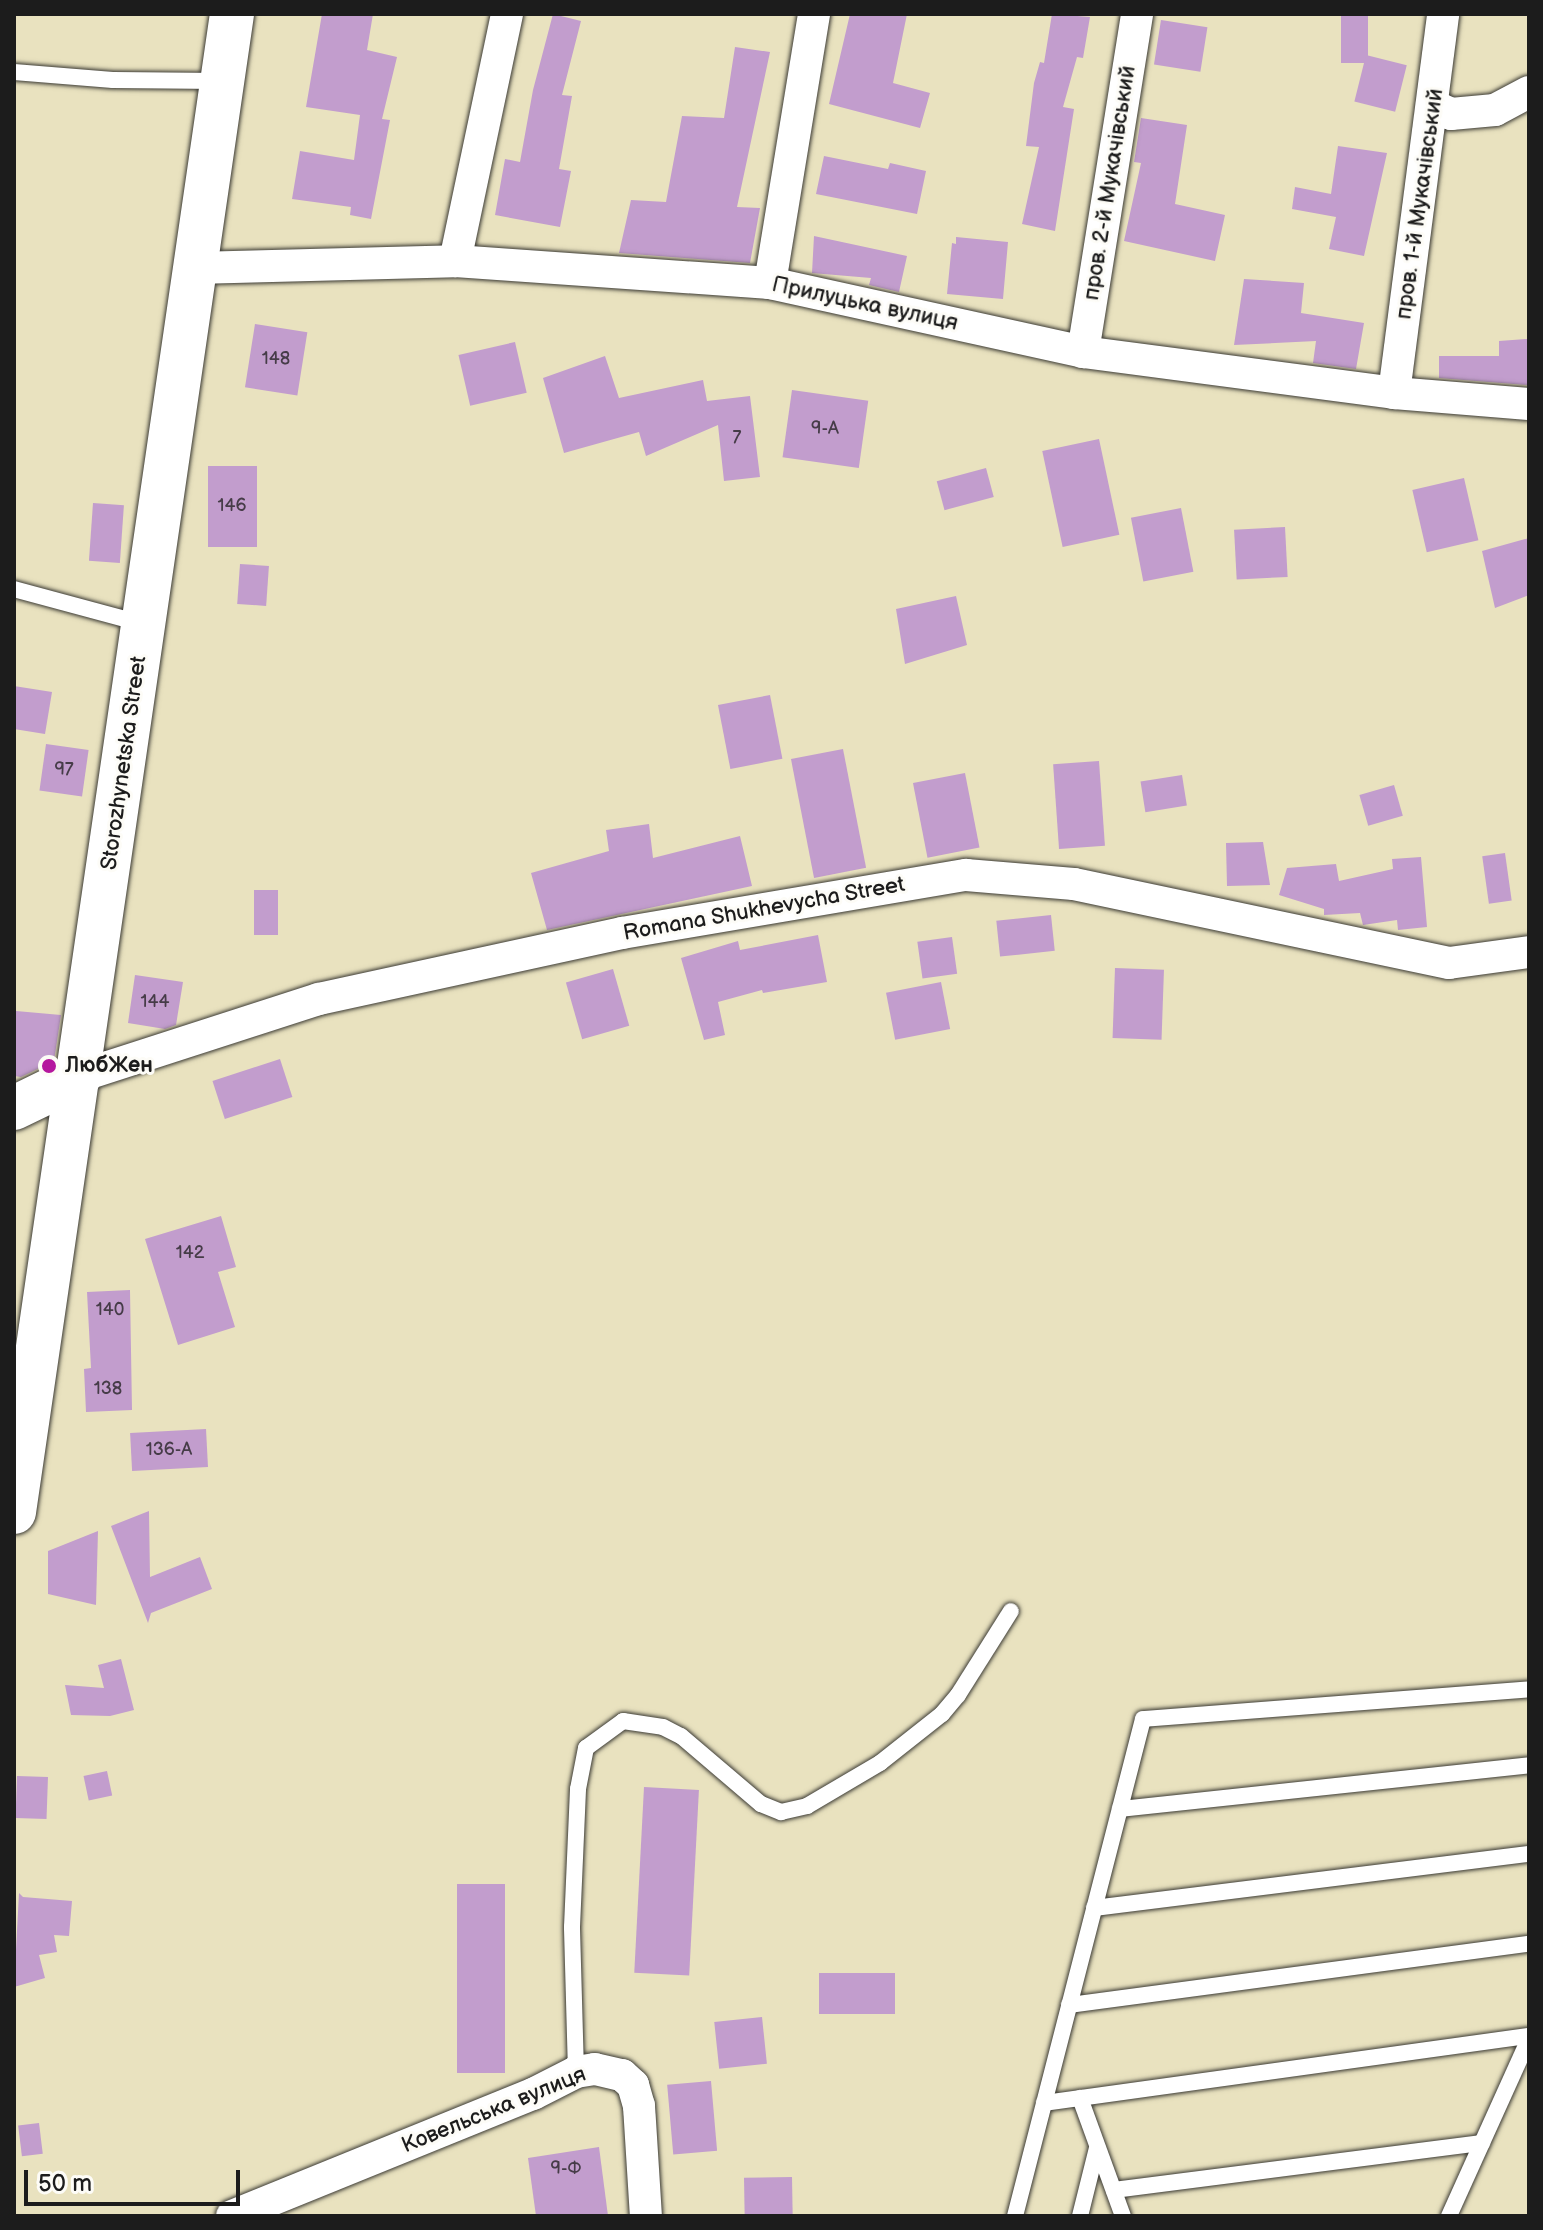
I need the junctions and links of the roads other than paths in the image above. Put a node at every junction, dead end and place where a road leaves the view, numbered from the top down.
1 (232, 14) edge
2 (507, 14) edge
3 (814, 14) edge
4 (1137, 14) edge
5 (1443, 14) edge
6 (14, 72) edge
7 (223, 81) junction
8 (1529, 92) edge
9 (1434, 106) junction
10 (455, 261) junction
11 (195, 268) junction
12 (770, 283) junction
13 (1083, 352) junction
14 (1394, 393) junction
15 (1529, 404) edge
16 (14, 589) edge
17 (144, 624) junction
18 (1529, 952) edge
19 (80, 1076) junction
20 (14, 1108) edge
21 (14, 1512) edge
22 (1011, 1611) dead end
23 (1529, 1689) edge
24 (1529, 1765) edge
25 (1120, 1809) junction
26 (1529, 1854) edge
27 (1094, 1908) junction
28 (1529, 1944) edge
29 (1069, 2005) junction
30 (1529, 2038) edge
31 (576, 2072) junction
32 (1080, 2098) junction
33 (1044, 2103) junction
34 (1482, 2143) junction
35 (1098, 2147) junction
36 (1114, 2190) junction
37 (232, 2216) edge
38 (646, 2216) edge
39 (1015, 2216) edge
40 (1080, 2216) edge
41 (1123, 2216) edge
42 (1449, 2216) edge

1 - 7 main road, Storozhynetska Street
2 - 10 street
3 - 12 street
4 - 13 street, пров. 2-й Мукачівський
5 - 9 street, пров. 1-й Мукачівський
6 - 7 lane
7 - 11 main road, Storozhynetska Street
8 - 9 street
9 - 14 street, пров. 1-й Мукачівський
10 - 11 street, Прилуцька вулиця
10 - 12 street, Прилуцька вулиця
11 - 17 main road, Storozhynetska Street
12 - 13 street, Прилуцька вулиця
13 - 14 street, Прилуцька вулиця
14 - 15 street, Прилуцька вулиця
16 - 17 lane
17 - 19 main road, Storozhynetska Street
18 - 19 street, Romana Shukhevycha Street
19 - 20 main road, Romana Shukhevycha Street
19 - 21 main road, Storozhynetska Street
22 - 31 lane
23 - 25 lane
24 - 25 lane
25 - 27 lane
26 - 27 lane
27 - 29 lane
28 - 29 lane
29 - 33 lane
30 - 32 lane
30 - 34 lane
31 - 37 street, Ковельська вулиця
31 - 38 street, Ковельська вулиця
32 - 33 lane
32 - 35 lane
33 - 39 lane
34 - 36 lane
34 - 42 lane
35 - 36 lane
35 - 40 lane
36 - 41 lane

